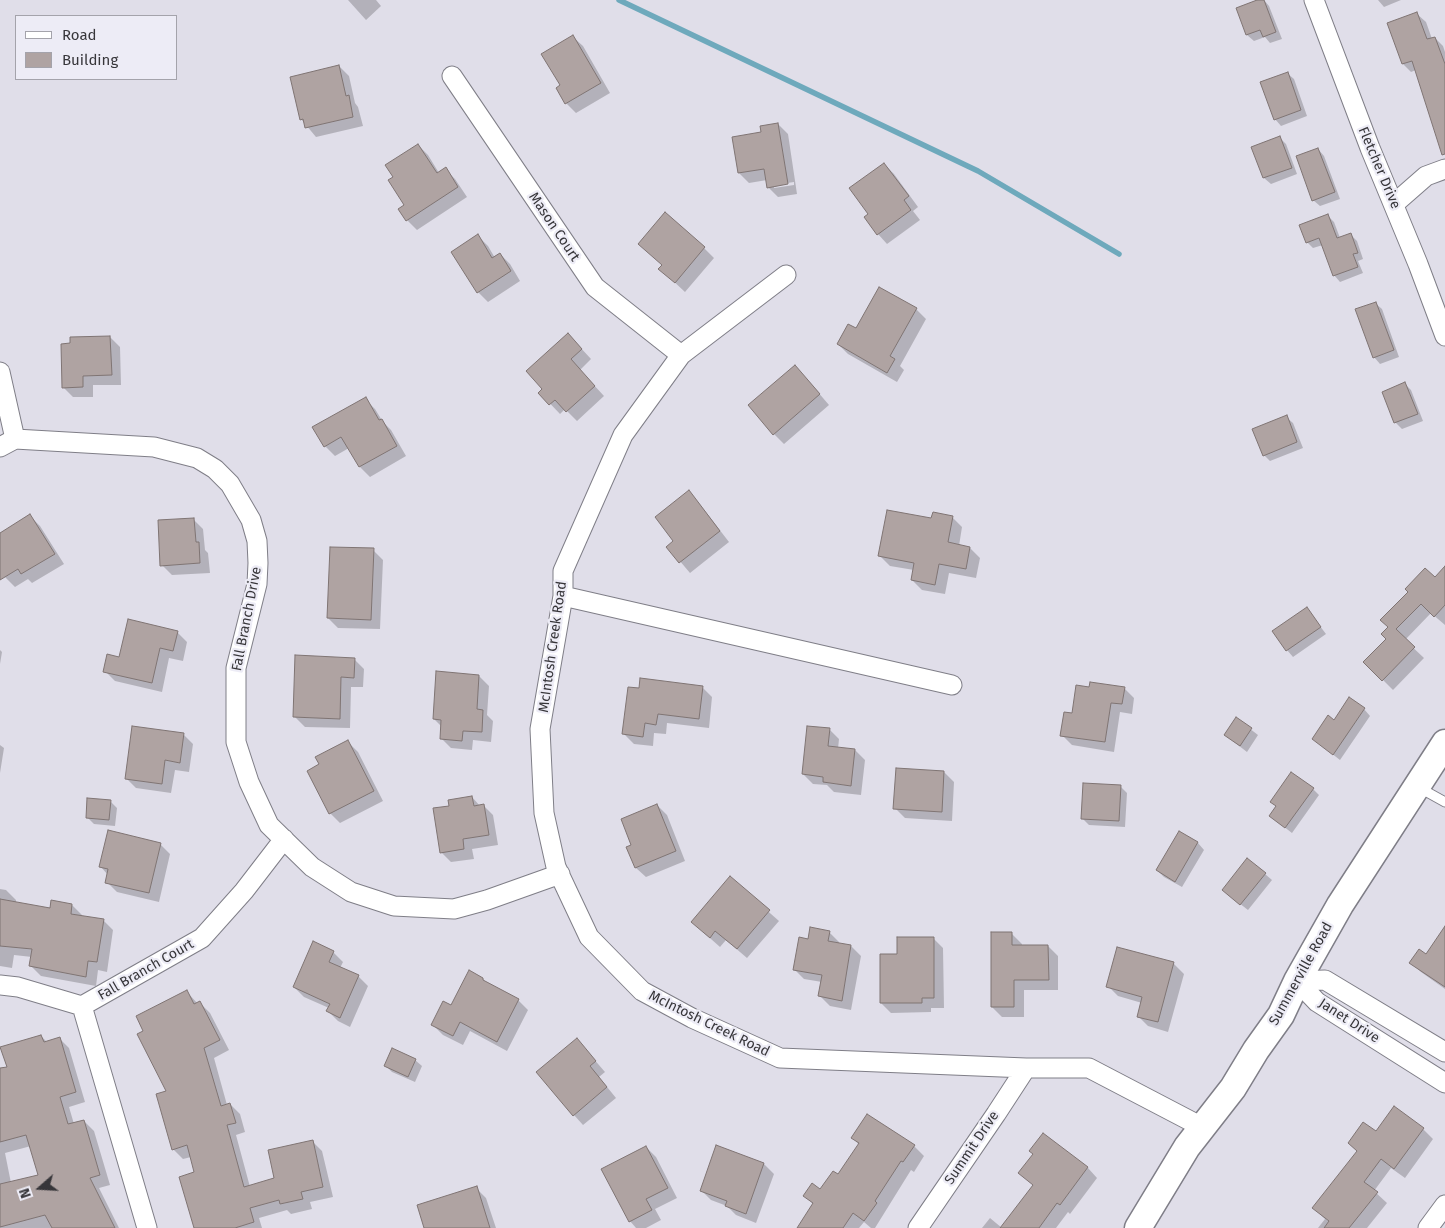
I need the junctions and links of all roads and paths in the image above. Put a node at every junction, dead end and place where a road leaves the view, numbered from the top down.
1 (1314, 0) edge
2 (452, 76) dead end
3 (1445, 169) edge
4 (1394, 204) junction
5 (786, 276) dead end
6 (1445, 336) edge
7 (681, 355) junction
8 (0, 372) edge
9 (8, 443) edge
10 (563, 596) junction
11 (952, 686) dead end
12 (1445, 743) edge
13 (1416, 786) junction
14 (1445, 802) edge
15 (284, 839) junction
16 (560, 874) junction
17 (1297, 981) junction
18 (0, 985) edge
19 (82, 1006) junction
20 (1445, 1052) edge
21 (1026, 1068) junction
22 (1445, 1082) edge
23 (1202, 1127) junction
24 (1445, 1205) edge
25 (147, 1228) edge
26 (918, 1228) edge
27 (1138, 1228) edge
28 (1428, 1228) edge

1 - 4 street, Fletcher Drive
2 - 7 street, Mason Court
3 - 4 street
4 - 6 street, Fletcher Drive
5 - 7 street, McIntosh Creek Road
7 - 10 street, McIntosh Creek Road
8 - 9 street
9 - 15 street, Fall Branch Drive
10 - 11 street
10 - 16 street, McIntosh Creek Road
12 - 13 main road, Summerville Road
13 - 14 lane
13 - 17 main road, Summerville Road
15 - 16 street, Fall Branch Drive
15 - 19 street, Fall Branch Court
16 - 21 street, McIntosh Creek Road
17 - 20 street, Janet Drive
17 - 22 street, Janet Drive
17 - 23 main road, Summerville Road
18 - 19 street
19 - 25 street
21 - 23 street, McIntosh Creek Road
21 - 26 street, Summit Drive
23 - 27 main road, Summerville Road
24 - 28 street

